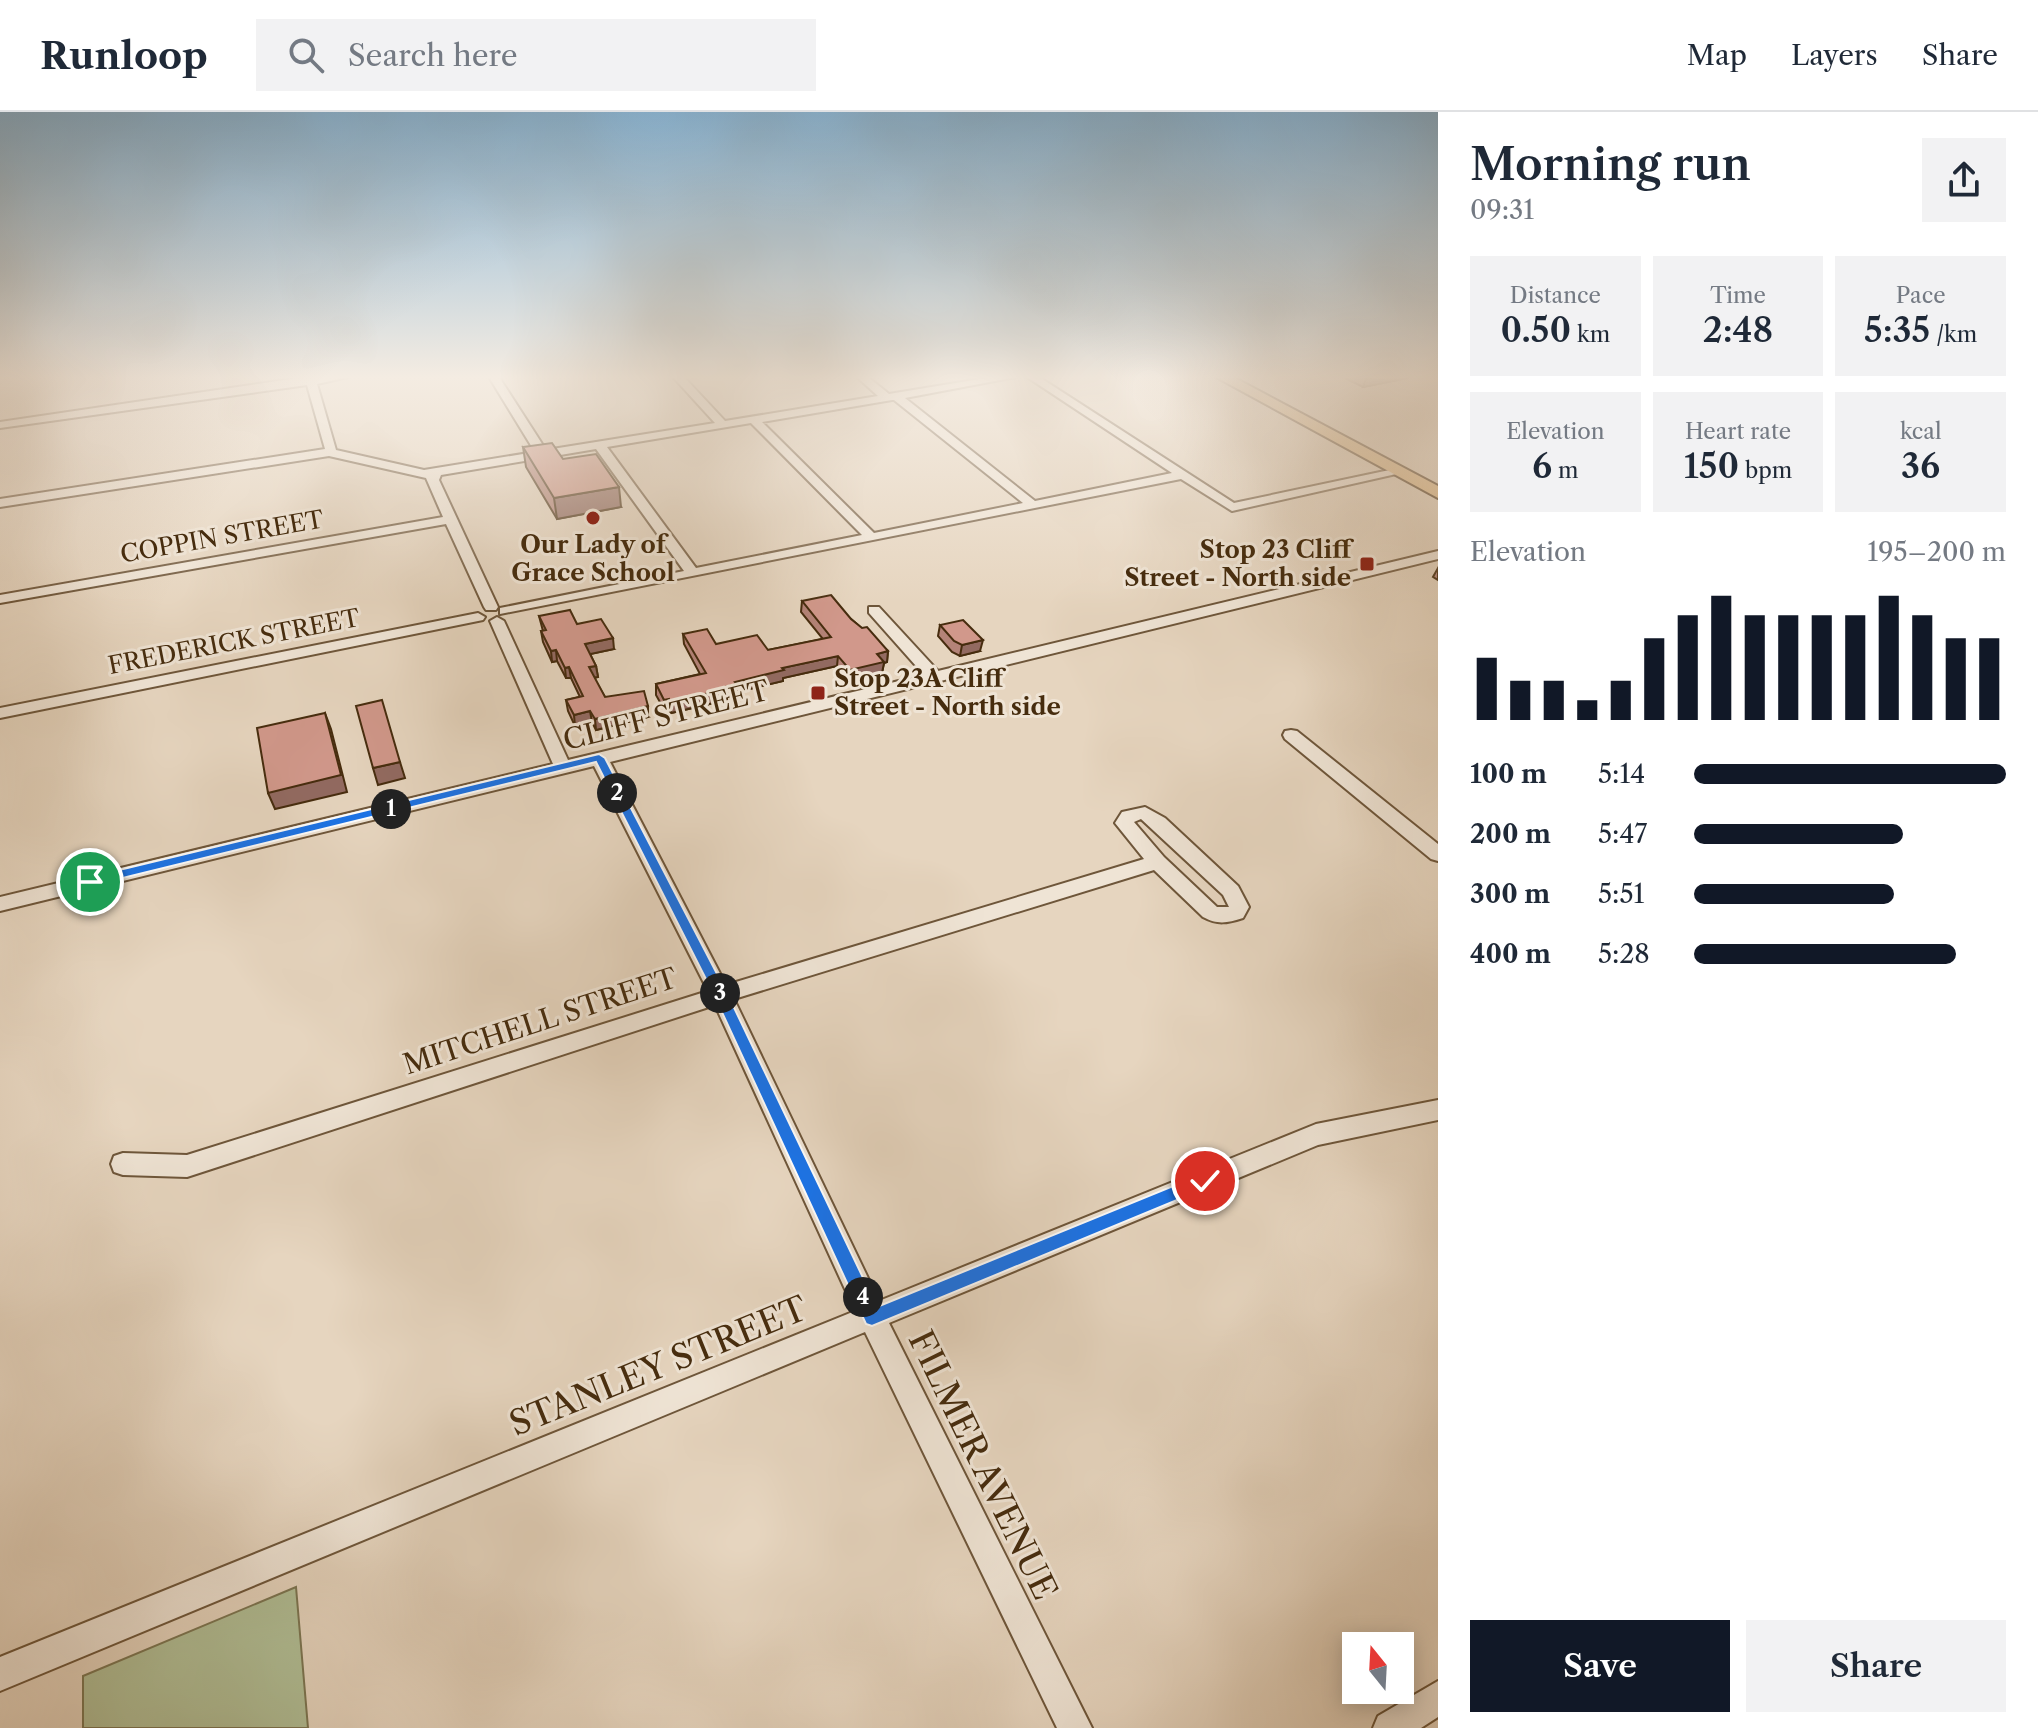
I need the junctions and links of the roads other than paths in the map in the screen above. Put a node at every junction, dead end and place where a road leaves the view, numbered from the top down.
1 (326, 452) edge
2 (331, 452) edge
3 (552, 452) edge
4 (604, 452) edge
5 (786, 452) edge
6 (964, 452) edge
7 (1147, 452) edge
8 (1363, 452) edge
9 (542, 454) joint
10 (1399, 472) junction
11 (1182, 475) junction
12 (428, 476) junction
13 (1438, 493) edge
14 (0, 503) edge
15 (1033, 505) junction
16 (451, 519) junction
17 (872, 538) junction
18 (1438, 555) edge
19 (693, 574) junction
20 (0, 599) edge
21 (874, 610) dead end
22 (498, 613) junction
23 (934, 676) junction
24 (0, 713) edge
25 (1291, 735) dead end
26 (599, 758) junction
27 (563, 767) junction
28 (1438, 833) edge
29 (1419, 839) junction
30 (1438, 854) edge
31 (1157, 862) junction
32 (0, 904) edge
33 (721, 995) junction
34 (1438, 1110) edge
35 (123, 1164) dead end
36 (872, 1317) junction
37 (0, 1674) edge
38 (1438, 1698) edge
39 (1075, 1728) edge
40 (1390, 1728) edge

1 - 14 street
2 - 12 street
3 - 9 street
4 - 19 street
5 - 17 street
6 - 15 street
7 - 11 street
8 - 10 main road
9 - 12 street
10 - 11 street
10 - 13 main road
11 - 15 street
12 - 16 street
15 - 17 street
16 - 20 street, COPPIN STREET
16 - 22 street
17 - 19 street
18 - 23 street, CLIFF STREET
19 - 22 street
21 - 23 street
22 - 24 street, FREDERICK STREET
22 - 27 street
23 - 26 street, CLIFF STREET
25 - 29 street
26 - 27 street, CLIFF STREET
26 - 33 street, FILMER AVENUE
27 - 32 street, CLIFF STREET
28 - 29 street
29 - 30 street
31 - 31 street
31 - 33 street, MITCHELL STREET
33 - 35 street, MITCHELL STREET
33 - 36 street, FILMER AVENUE
34 - 36 street, STANLEY STREET
36 - 37 street, STANLEY STREET
36 - 39 street, FILMER AVENUE
38 - 40 street

